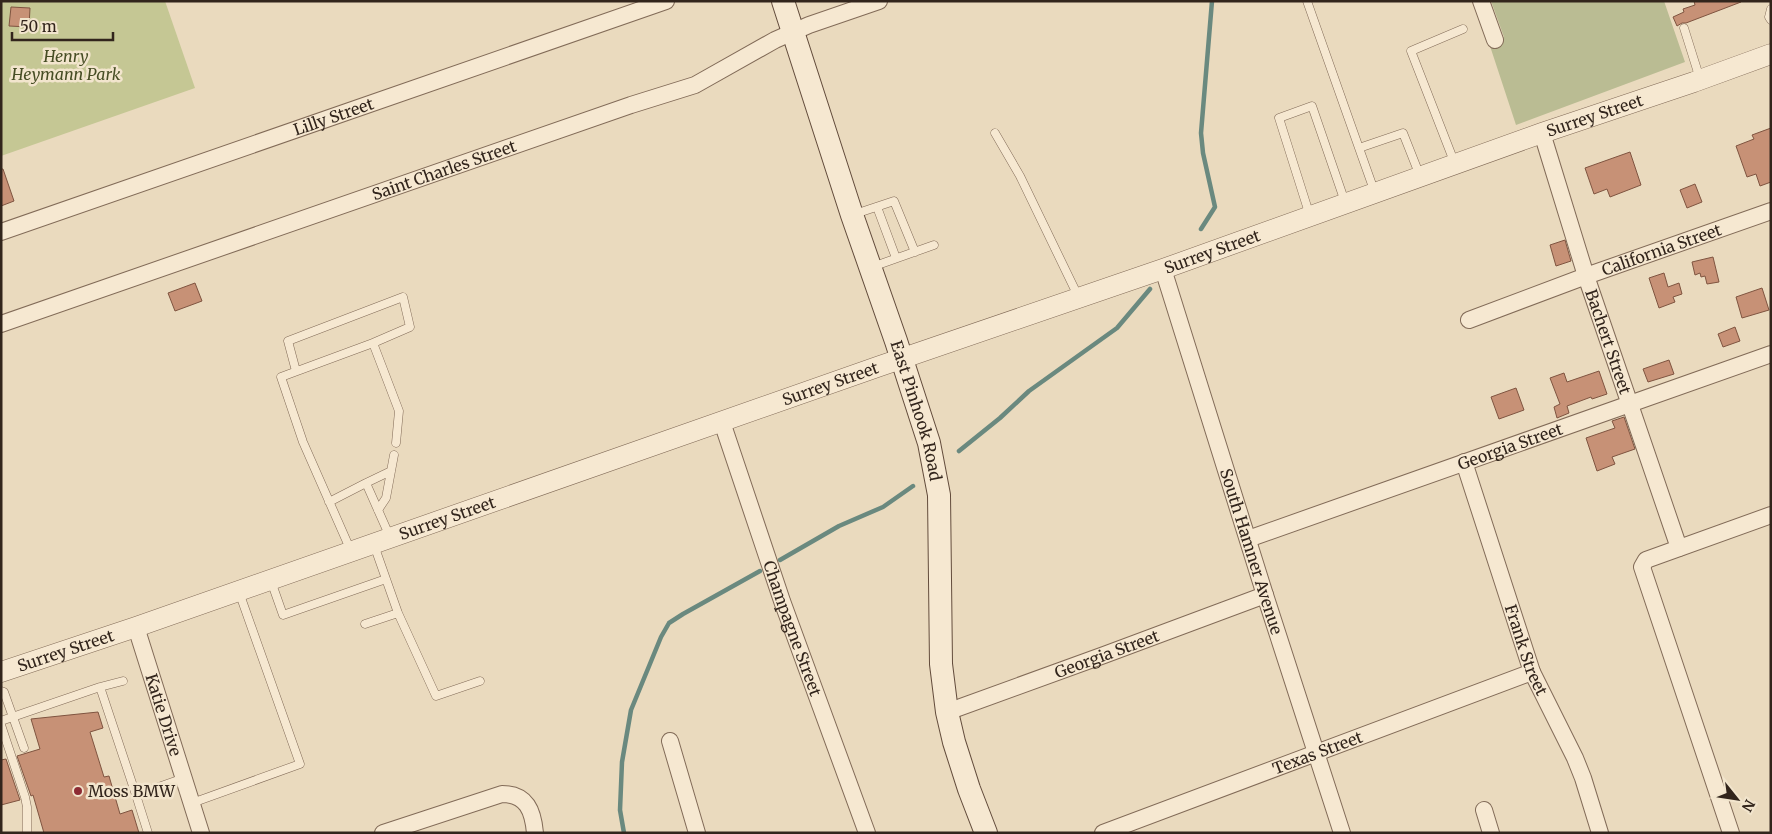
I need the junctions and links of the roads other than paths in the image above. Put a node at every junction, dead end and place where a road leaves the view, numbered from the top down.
1 (666, 1) edge
2 (783, 1) edge
3 (880, 1) edge
4 (1307, 1) edge
5 (1481, 1) edge
6 (1771, 9) edge
7 (1771, 20) edge
8 (1684, 28) dead end
9 (1464, 29) dead end
10 (792, 32) junction
11 (1495, 40) dead end
12 (1771, 54) edge
13 (1700, 80) junction
14 (1542, 132) junction
15 (995, 133) dead end
16 (1359, 148) junction
17 (1455, 164) junction
18 (1420, 176) junction
19 (1375, 193) junction
20 (1346, 203) junction
21 (877, 207) junction
22 (1771, 211) edge
23 (852, 215) junction
24 (1310, 216) junction
25 (1, 232) edge
26 (934, 245) dead end
27 (915, 252) junction
28 (896, 258) junction
29 (870, 268) junction
30 (1163, 269) junction
31 (1586, 276) junction
32 (1079, 298) junction
33 (1469, 320) dead end
34 (2, 322) edge
35 (373, 343) junction
36 (1771, 354) edge
37 (902, 358) junction
38 (296, 371) junction
39 (1629, 403) junction
40 (722, 422) junction
41 (396, 443) dead end
42 (394, 455) dead end
43 (1464, 462) junction
44 (391, 471) junction
45 (366, 483) junction
46 (329, 502) junction
47 (378, 510) junction
48 (1771, 515) edge
49 (382, 540) junction
50 (1248, 540) junction
51 (1679, 548) junction
52 (351, 551) junction
53 (271, 579) junction
54 (386, 579) junction
55 (238, 590) junction
56 (1265, 595) junction
57 (398, 613) junction
58 (365, 624) dead end
59 (136, 627) junction
60 (1, 672) edge
61 (1532, 672) junction
62 (123, 681) dead end
63 (480, 681) dead end
64 (100, 687) junction
65 (1, 690) edge
66 (947, 712) junction
67 (13, 717) junction
68 (1, 721) edge
69 (1, 726) edge
70 (670, 742) dead end
71 (24, 748) dead end
72 (1316, 753) junction
73 (184, 778) junction
74 (136, 795) junction
75 (192, 803) junction
76 (1484, 810) dead end
77 (27, 833) edge
78 (148, 833) edge
79 (202, 833) edge
80 (383, 833) edge
81 (536, 833) edge
82 (697, 833) edge
83 (867, 833) edge
84 (986, 833) edge
85 (1103, 833) edge
86 (1342, 833) edge
87 (1491, 833) edge
88 (1600, 833) edge
89 (1731, 833) edge

1 - 25 street, Lilly Street
2 - 10 main road, East Pinhook Road
3 - 10 street, Saint Charles Street
4 - 16 lane
5 - 11 street
6 - 7 lane
8 - 13 lane
9 - 17 lane
10 - 23 main road, East Pinhook Road
10 - 34 street, Saint Charles Street
12 - 13 street, Surrey Street
13 - 14 street, Surrey Street
14 - 17 street, Surrey Street
14 - 31 street, Bachert Street
15 - 32 lane
16 - 18 lane
16 - 19 lane
17 - 18 street, Surrey Street
18 - 19 street, Surrey Street
19 - 20 street, Surrey Street
20 - 24 street, Surrey Street
20 - 24 lane
21 - 23 lane
21 - 27 lane
21 - 28 lane
22 - 31 street, California Street
23 - 29 main road, East Pinhook Road
24 - 30 street, Surrey Street
26 - 27 lane
27 - 28 lane
28 - 29 lane
29 - 37 main road, East Pinhook Road
30 - 32 street, Surrey Street
30 - 50 street, South Hamner Avenue
31 - 33 street, California Street
31 - 39 street, Bachert Street
32 - 37 street, Surrey Street
35 - 38 lane
35 - 38 lane
35 - 41 lane
36 - 39 street, Georgia Street
37 - 40 street, Surrey Street
37 - 66 main road, East Pinhook Road
38 - 46 lane
39 - 43 street, Georgia Street
39 - 51 street, Bachert Street
40 - 49 street, Surrey Street
40 - 83 street, Champagne Street
42 - 44 lane
43 - 50 street, Georgia Street
43 - 61 street, Frank Street
44 - 45 lane
44 - 47 lane
45 - 46 lane
45 - 47 lane
46 - 52 lane
47 - 49 lane
48 - 51 street
49 - 52 street, Surrey Street
49 - 54 lane
50 - 56 street, South Hamner Avenue
51 - 89 street
52 - 53 street, Surrey Street
53 - 54 lane
53 - 55 street, Surrey Street
54 - 57 lane
55 - 59 street, Surrey Street
55 - 75 lane
56 - 66 street, Georgia Street
56 - 72 street, South Hamner Avenue
57 - 58 lane
57 - 63 lane
59 - 60 street, Surrey Street
59 - 73 street, Katie Drive
61 - 72 street, Texas Street
61 - 88 street, Frank Street
62 - 64 lane
64 - 67 lane
64 - 74 lane
65 - 67 lane
66 - 84 main road, East Pinhook Road
67 - 68 lane
67 - 71 lane
69 - 77 lane
70 - 82 street
72 - 85 street, Texas Street
72 - 86 street, South Hamner Avenue
73 - 74 lane
73 - 75 street, Katie Drive
74 - 78 lane
75 - 79 street, Katie Drive
76 - 87 street
80 - 81 street

